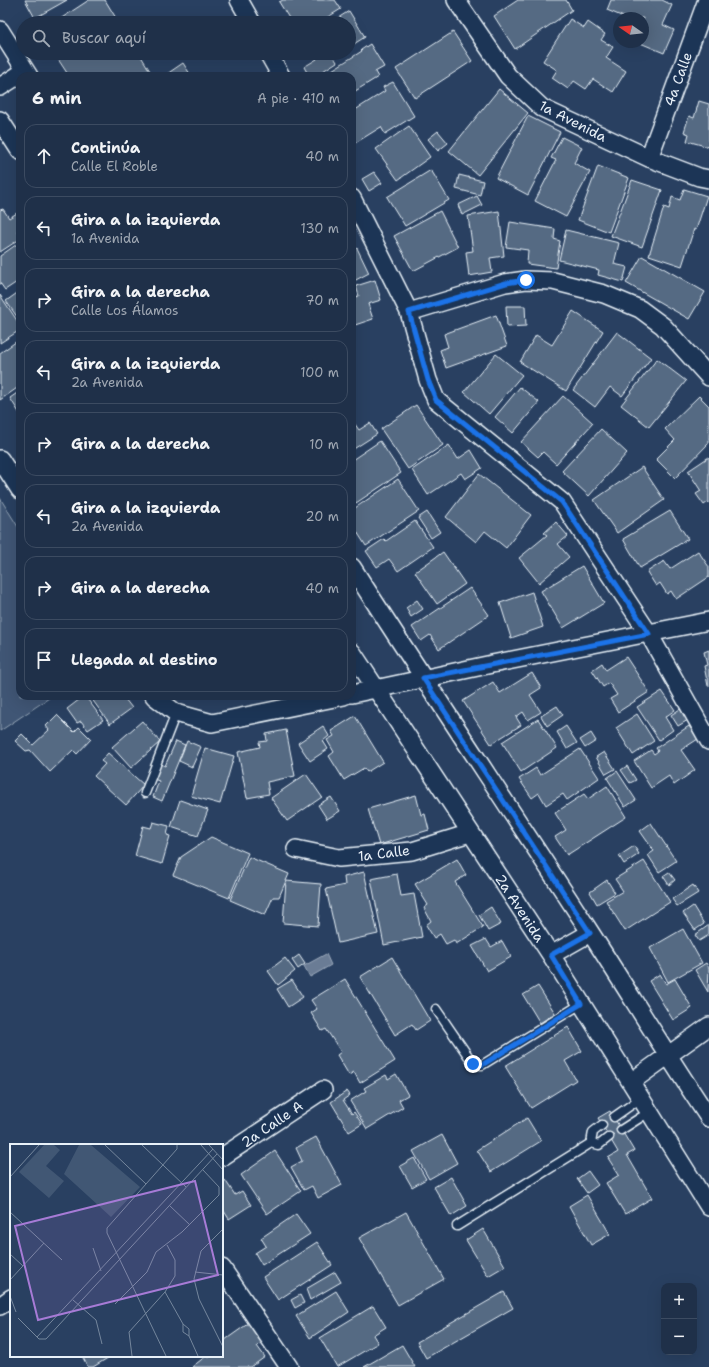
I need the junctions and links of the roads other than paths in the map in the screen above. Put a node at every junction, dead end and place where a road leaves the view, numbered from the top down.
1 (238, 0) edge
2 (456, 0) edge
3 (707, 0) edge
4 (248, 16) edge
5 (0, 30) edge
6 (16, 55) edge
7 (19, 60) edge
8 (272, 60) edge
9 (26, 72) edge
10 (279, 72) edge
11 (16, 79) edge
12 (0, 87) edge
13 (0, 120) edge
14 (16, 145) edge
15 (649, 158) junction
16 (709, 178) edge
17 (356, 206) edge
18 (409, 312) junction
19 (709, 377) edge
20 (0, 459) edge
21 (16, 484) edge
22 (356, 573) edge
23 (709, 621) edge
24 (649, 634) junction
25 (356, 658) edge
26 (423, 678) junction
27 (377, 690) junction
28 (356, 693) edge
29 (159, 700) edge
30 (324, 700) edge
31 (176, 713) junction
32 (709, 741) edge
33 (145, 793) dead end
34 (470, 833) junction
35 (296, 849) dead end
36 (590, 933) junction
37 (551, 955) junction
38 (581, 1004) junction
39 (436, 1009) dead end
40 (709, 1026) edge
41 (667, 1056) junction
42 (631, 1082) junction
43 (322, 1090) dead end
44 (645, 1105) junction
45 (614, 1117) dead end
46 (709, 1118) edge
47 (602, 1125) dead end
48 (621, 1130) dead end
49 (609, 1138) dead end
50 (591, 1143) junction
51 (223, 1156) edge
52 (709, 1207) edge
53 (458, 1226) dead end
54 (223, 1269) edge
55 (10, 1299) edge
56 (0, 1306) edge
57 (289, 1367) edge

1 - 4 street
2 - 15 street, 1a Avenida
3 - 15 street, 4a Calle
5 - 6 street
7 - 9 street
8 - 10 street
11 - 12 street
13 - 14 street
15 - 16 street, 1a Avenida
17 - 18 street
18 - 19 street
18 - 24 street
20 - 21 street
22 - 26 street
23 - 24 street
24 - 26 street
24 - 32 street
25 - 27 street, 2a Avenida
26 - 27 street
26 - 36 street
27 - 28 street
27 - 34 street, 2a Avenida
29 - 31 street
30 - 31 street
31 - 33 lane
34 - 35 street, 1a Calle
34 - 37 street, 2a Avenida
36 - 37 street
36 - 41 street
37 - 38 street, 2a Avenida
38 - 39 lane
38 - 42 street, 2a Avenida
40 - 41 street
41 - 42 street
41 - 46 street
42 - 44 street, 2a Avenida
43 - 51 street, 2a Calle A
44 - 45 lane
44 - 48 lane
44 - 52 street, 2a Avenida
47 - 50 lane
49 - 50 lane
50 - 53 lane
54 - 57 street
55 - 56 street

